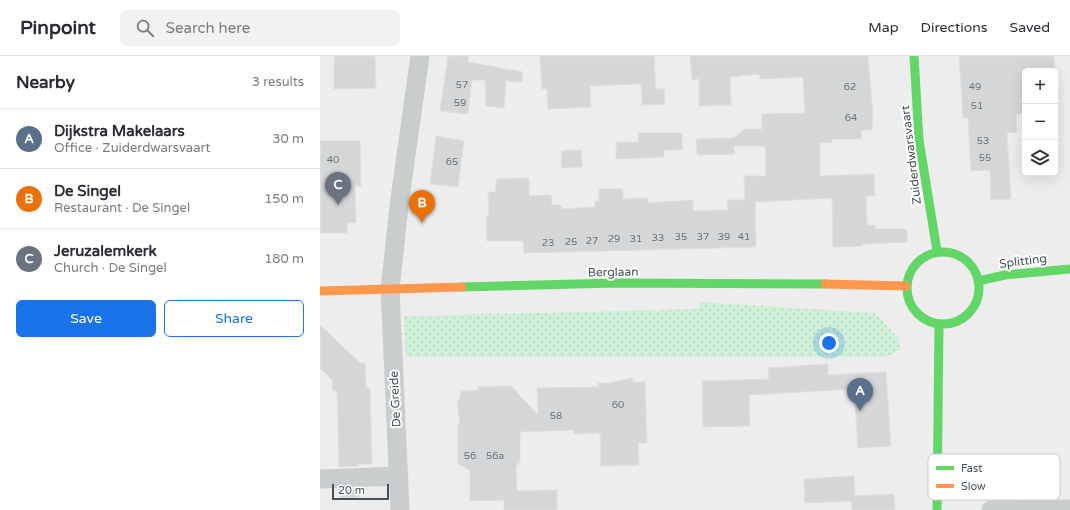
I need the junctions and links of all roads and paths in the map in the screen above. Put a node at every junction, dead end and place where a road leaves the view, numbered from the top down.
1 (420, 56) edge
2 (914, 56) edge
3 (937, 251) junction
4 (1070, 269) edge
5 (978, 281) junction
6 (906, 286) junction
7 (390, 289) junction
8 (320, 291) edge
9 (939, 324) junction
10 (938, 454) edge
11 (399, 476) junction
12 (320, 479) edge
13 (937, 500) edge
14 (1070, 509) edge
15 (400, 510) edge
16 (937, 510) edge
17 (991, 510) edge

1 - 7 street, De Greide
2 - 3 main road, Zuiderdwarsvaart
3 - 5 main road
3 - 6 main road
4 - 5 main road, Splitting
5 - 9 main road
6 - 7 main road, Berglaan
6 - 9 main road
7 - 8 main road, Berglaan
7 - 11 street, De Greide
9 - 10 main road
11 - 12 street
11 - 15 street, De Greide
13 - 16 main road
14 - 17 street

